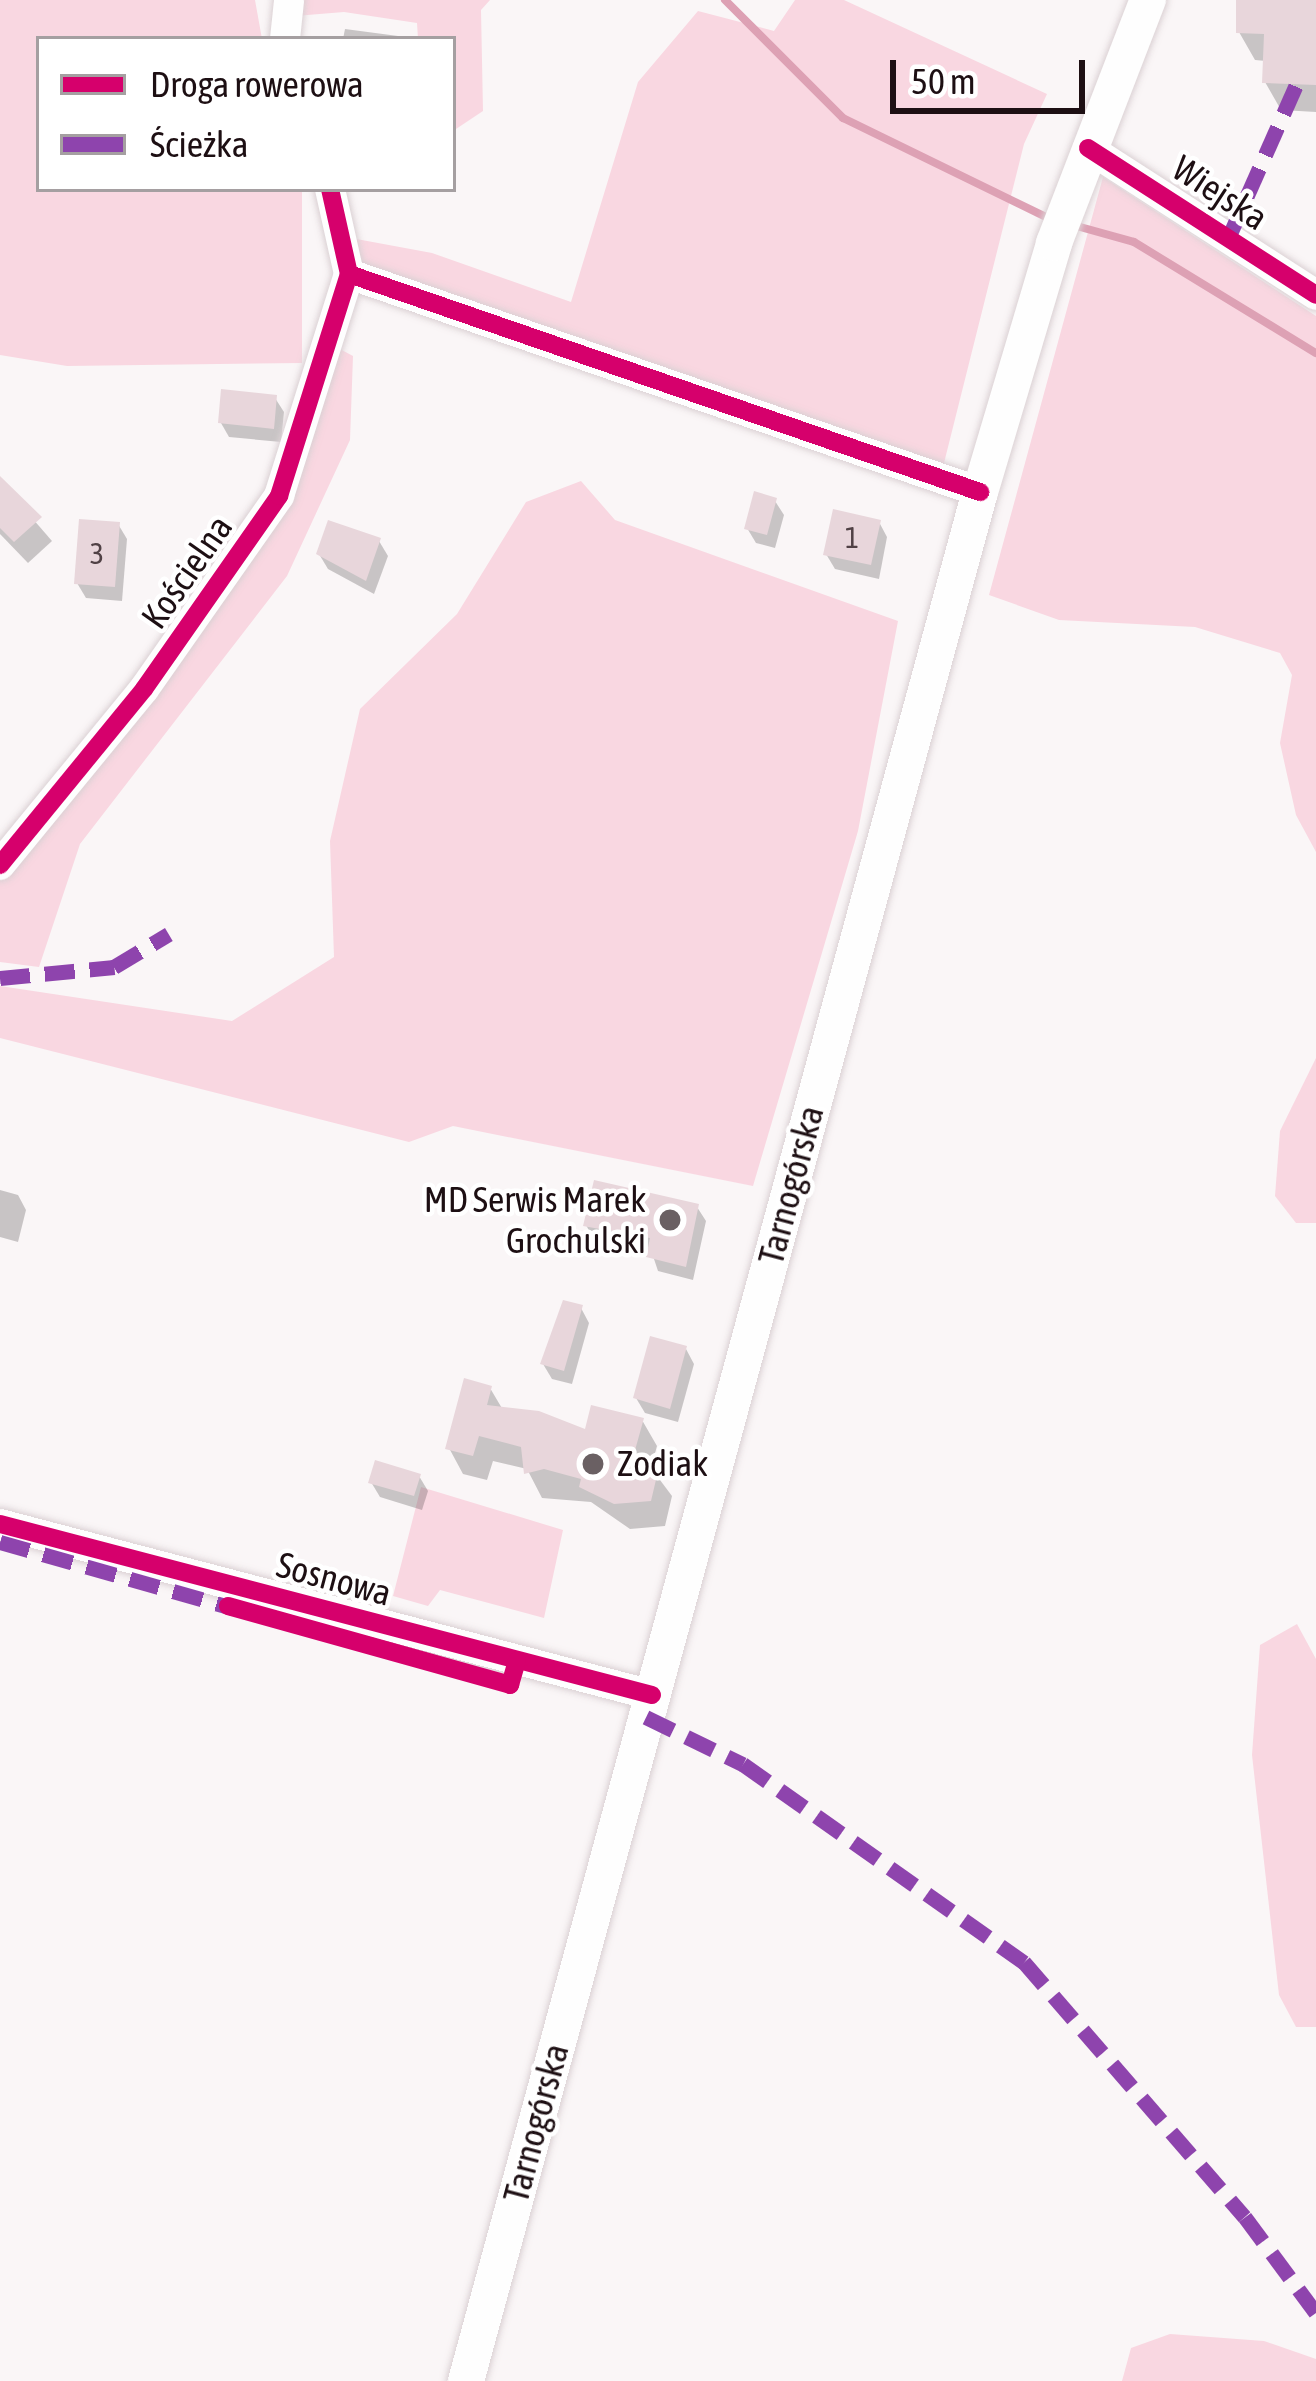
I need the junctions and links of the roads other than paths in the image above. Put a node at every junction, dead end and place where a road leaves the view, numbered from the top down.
1 (289, 0) edge
2 (1148, 0) edge
3 (285, 36) edge
4 (1088, 148) junction
5 (331, 192) edge
6 (349, 274) junction
7 (1316, 295) edge
8 (980, 492) junction
9 (0, 865) edge
10 (0, 1524) edge
11 (652, 1695) junction
12 (466, 2381) edge

1 - 3 street
2 - 4 main road, Tarnogórska
4 - 7 street, Wiejska
4 - 8 main road, Tarnogórska
5 - 6 street
6 - 8 street
6 - 9 street, Kościelna
8 - 11 main road, Tarnogórska
10 - 11 street, Sosnowa
11 - 12 main road, Tarnogórska

